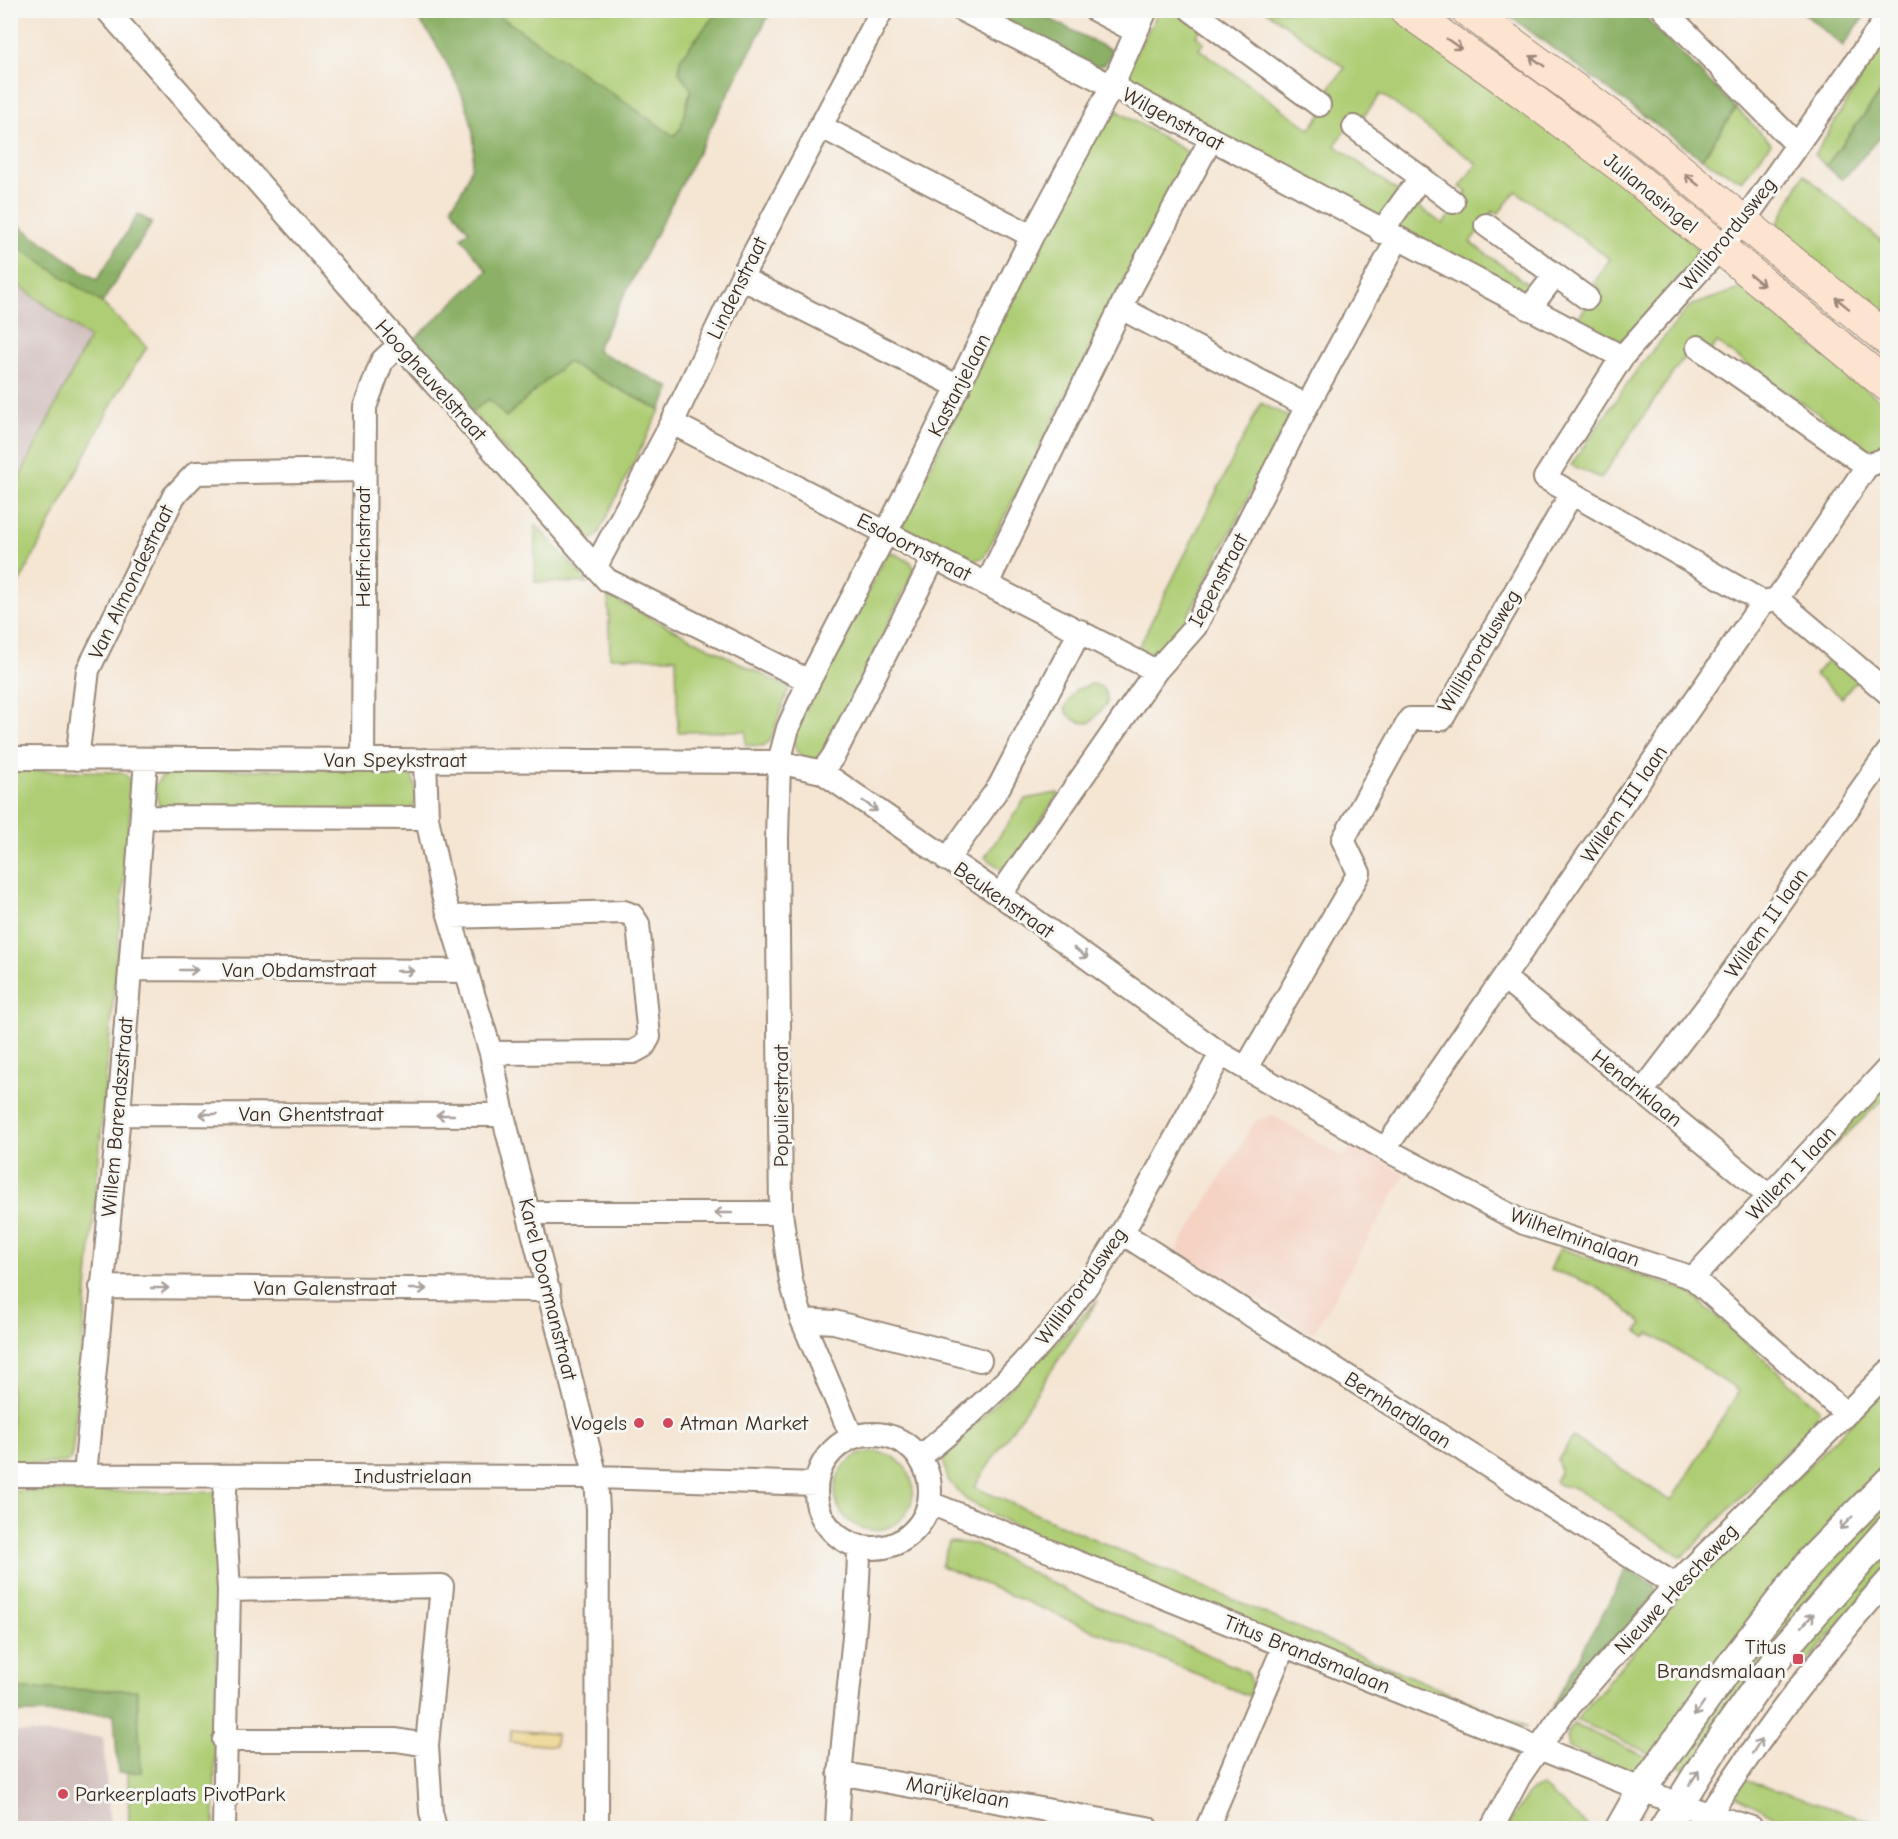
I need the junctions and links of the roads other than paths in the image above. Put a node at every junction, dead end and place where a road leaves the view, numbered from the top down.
1 (107, 10) edge
2 (882, 10) edge
3 (962, 10) edge
4 (1095, 10) edge
5 (1146, 10) edge
6 (1191, 10) edge
7 (1406, 10) edge
8 (1467, 10) edge
9 (1664, 10) edge
10 (1887, 16) edge
11 (1135, 31) junction
12 (1112, 86) junction
13 (1318, 105) dead end
14 (820, 126) junction
15 (1354, 127) dead end
16 (1210, 141) junction
17 (1797, 144) junction
18 (1421, 177) junction
19 (1453, 202) dead end
20 (1743, 222) junction
21 (1486, 225) dead end
22 (1032, 236) junction
23 (1389, 236) junction
24 (1720, 250) junction
25 (1555, 275) junction
26 (741, 278) junction
27 (1587, 298) dead end
28 (1121, 308) junction
29 (1529, 309) junction
30 (1887, 340) edge
31 (399, 345) junction
32 (1698, 347) dead end
33 (1622, 357) junction
34 (1887, 386) edge
35 (959, 387) junction
36 (1307, 406) junction
37 (672, 423) junction
38 (1877, 462) edge
39 (363, 470) junction
40 (1572, 493) junction
41 (886, 533) junction
42 (934, 558) junction
43 (596, 566) junction
44 (987, 585) junction
45 (1770, 600) junction
46 (1080, 630) junction
47 (1156, 671) junction
48 (809, 681) junction
49 (1887, 693) edge
50 (1887, 752) edge
51 (10, 758) edge
52 (77, 759) junction
53 (363, 759) junction
54 (146, 760) junction
55 (425, 760) junction
56 (779, 762) junction
57 (822, 772) junction
58 (143, 817) junction
59 (427, 818) junction
60 (947, 860) junction
61 (1000, 895) junction
62 (451, 917) junction
63 (130, 969) junction
64 (467, 971) junction
65 (1504, 978) junction
66 (490, 1053) junction
67 (1221, 1054) junction
68 (1246, 1068) junction
69 (1887, 1068) edge
70 (1642, 1092) junction
71 (119, 1114) junction
72 (503, 1115) junction
73 (1386, 1149) junction
74 (1770, 1197) junction
75 (529, 1213) junction
76 (781, 1213) junction
77 (1122, 1233) junction
78 (1694, 1278) junction
79 (101, 1287) junction
80 (549, 1290) junction
81 (802, 1320) junction
82 (980, 1360) dead end
83 (1887, 1372) edge
84 (1844, 1412) junction
85 (852, 1437) junction
86 (920, 1457) junction
87 (10, 1475) edge
88 (85, 1475) junction
89 (226, 1476) junction
90 (596, 1477) junction
91 (1887, 1482) edge
92 (816, 1484) junction
93 (930, 1503) junction
94 (1887, 1530) edge
95 (859, 1547) junction
96 (1887, 1580) edge
97 (1676, 1585) junction
98 (229, 1590) junction
99 (1284, 1646) junction
100 (224, 1740) junction
101 (428, 1745) junction
102 (1538, 1747) junction
103 (838, 1773) junction
104 (1642, 1789) junction
105 (1678, 1804) junction
106 (1704, 1822) edge
107 (224, 1828) edge
108 (435, 1828) edge
109 (597, 1828) edge
110 (837, 1828) edge
111 (1147, 1828) edge
112 (1206, 1828) edge
113 (1492, 1828) edge
114 (1620, 1828) edge
115 (1664, 1828) edge
116 (1752, 1828) edge

1 - 31 street, Hoogheuvelstraat
2 - 14 street, Lindenstraat
3 - 12 street, Wilgenstraat
4 - 11 street
5 - 11 street, Kastanjelaan
6 - 13 street
7 -> 24 main road, Julianasingel
20 -> 8 main road, Julianasingel
9 - 17 street
10 - 17 street, Willibrordusweg
11 - 12 street, Kastanjelaan
12 - 16 street, Wilgenstraat
12 - 22 street, Kastanjelaan
14 - 22 street
14 - 26 street, Lindenstraat
15 - 18 street
16 - 23 street, Wilgenstraat
16 - 28 street
17 - 20 street, Willibrordusweg
18 - 19 street
18 - 23 street
20 - 24 street, Willibrordusweg
30 -> 20 main road, Julianasingel
21 - 25 street
22 - 35 street, Kastanjelaan
23 - 29 street, Wilgenstraat
23 - 36 street, Iepenstraat
24 - 33 street, Willibrordusweg
24 -> 34 main road, Julianasingel
25 - 27 street
25 - 29 street
26 - 35 street
26 - 37 street, Lindenstraat
28 - 36 street
28 - 44 street
29 - 33 street, Wilgenstraat
31 - 39 street, Helfrichstraat
31 - 43 street, Hoogheuvelstraat
32 - 38 street
33 - 40 street, Willibrordusweg
35 - 41 street, Kastanjelaan
36 - 47 street, Iepenstraat
37 - 41 street, Esdoornstraat
37 - 43 street, Lindenstraat
38 - 45 street, Willem III laan
39 - 52 street, Van Almondestraat
39 - 53 street, Helfrichstraat
40 - 45 street
40 - 68 street, Willibrordusweg
41 - 42 street, Esdoornstraat
41 - 48 street, Kastanjelaan
42 - 44 street, Esdoornstraat
42 - 57 street
43 - 48 street, Hoogheuvelstraat
44 - 46 street, Esdoornstraat
45 - 49 street
45 - 65 street, Willem III laan
46 - 47 street, Esdoornstraat
46 - 60 street
47 - 61 street, Iepenstraat
48 - 56 street, Kastanjelaan
50 - 70 street, Willem II laan
51 - 52 street, Van Speykstraat
52 - 54 street, Van Speykstraat
53 - 54 street, Van Speykstraat
53 - 55 street, Van Speykstraat
54 - 58 street, Willem Barendszstraat
55 - 56 street, Van Speykstraat
55 - 59 street, Karel Doormanstraat
56 - 57 street, Beukenstraat
56 - 76 street, Populierstraat
57 -> 60 street, Beukenstraat
58 - 59 street
58 - 63 street, Willem Barendszstraat
59 - 62 street, Karel Doormanstraat
60 - 61 street, Beukenstraat
61 -> 67 street, Beukenstraat
62 - 64 street, Karel Doormanstraat
62 - 66 street
63 -> 64 street, Van Obdamstraat
63 - 71 street, Willem Barendszstraat
64 - 66 street, Karel Doormanstraat
65 - 70 street, Hendriklaan
65 - 73 street, Willem III laan
66 - 72 street, Karel Doormanstraat
67 - 68 street, Wilhelminalaan
67 - 77 street, Willibrordusweg
68 - 73 street, Wilhelminalaan
69 - 74 street, Willem I laan
70 - 74 street, Hendriklaan
72 -> 71 street, Van Ghentstraat
71 - 79 street, Willem Barendszstraat
72 - 75 street, Karel Doormanstraat
73 - 78 street, Wilhelminalaan
74 - 78 street, Willem I laan
76 -> 75 street
75 - 80 street, Karel Doormanstraat
76 - 81 street, Populierstraat
77 - 86 street, Willibrordusweg
77 - 97 street, Bernhardlaan
78 - 84 street, Wilhelminalaan
79 -> 80 street, Van Galenstraat
79 - 88 street, Willem Barendszstraat
80 - 90 street, Karel Doormanstraat
81 - 82 street
81 - 85 street, Populierstraat
83 - 84 street, Nieuwe Hescheweg
84 - 97 street, Nieuwe Hescheweg
85 - 86 street
85 - 92 street
86 - 93 street
87 - 88 street, Industrielaan
88 - 89 street, Industrielaan
89 - 90 street, Industrielaan
89 - 98 street
90 - 92 street, Industrielaan
90 - 109 street, Karel Doormanstraat
91 -> 104 street
92 - 95 street
93 - 95 street
93 - 99 street, Titus Brandsmalaan
105 -> 94 street
95 - 103 street
106 -> 96 street
97 - 102 street, Nieuwe Hescheweg
98 - 100 street
98 - 101 street
99 - 102 street, Titus Brandsmalaan
99 - 112 street
100 - 101 street
100 - 107 street
101 - 108 street
102 - 104 street, Titus Brandsmalaan
102 - 113 street, Nieuwe Hescheweg
103 - 110 street
103 - 111 street, Marijkelaan
104 - 105 street, Titus Brandsmalaan
104 - 114 street
105 - 106 street, Titus Brandsmalaan
105 - 115 street
106 - 116 street, Titus Brandsmalaan

